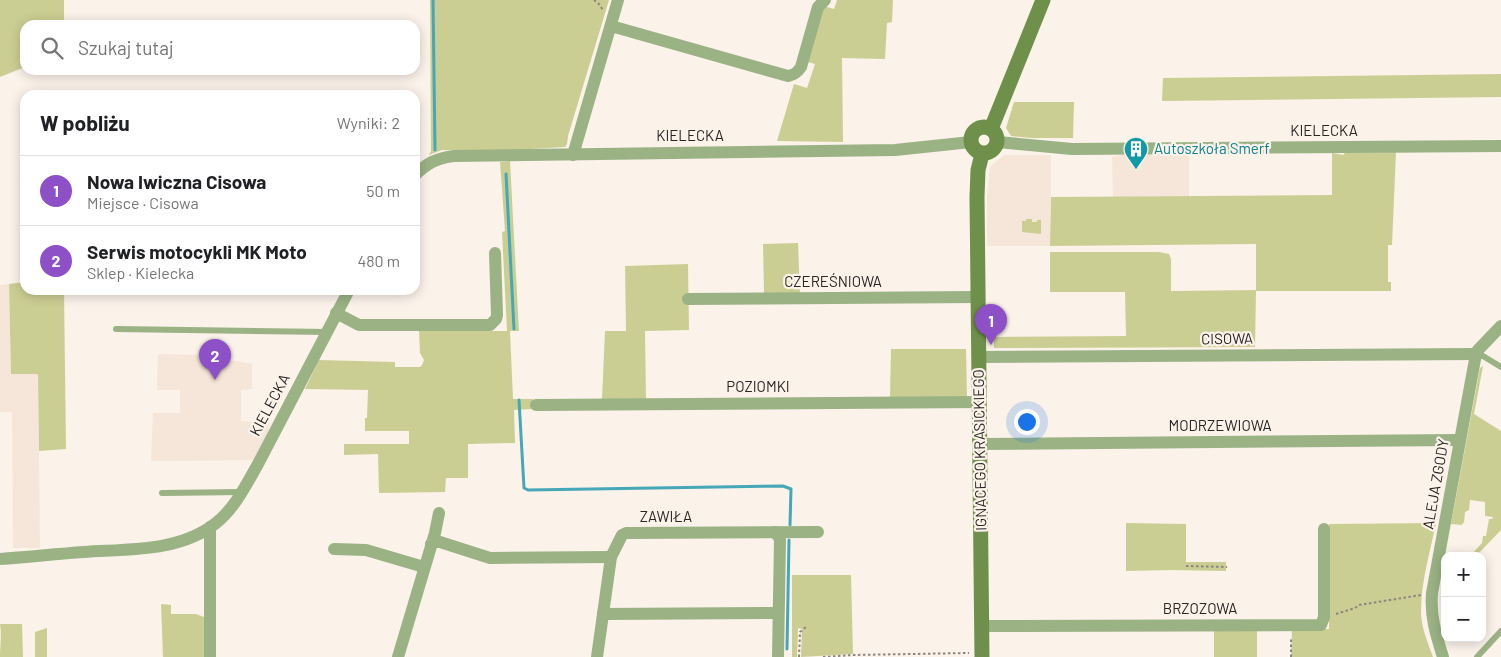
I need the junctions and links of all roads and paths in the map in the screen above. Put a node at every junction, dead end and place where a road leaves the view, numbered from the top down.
1 (618, 0) edge
2 (825, 0) edge
3 (1043, 0) edge
4 (610, 26) junction
5 (994, 136) junction
6 (971, 142) junction
7 (1501, 146) edge
8 (982, 154) junction
9 (573, 155) junction
10 (420, 170) edge
11 (495, 253) dead end
12 (345, 295) edge
13 (978, 297) junction
14 (688, 299) dead end
15 (336, 313) junction
16 (1501, 326) edge
17 (116, 329) dead end
18 (327, 332) junction
19 (1476, 354) junction
20 (979, 357) junction
21 (1501, 367) edge
22 (980, 402) junction
23 (536, 404) dead end
24 (1460, 440) junction
25 (980, 444) junction
26 (242, 492) junction
27 (162, 493) dead end
28 (438, 513) dead end
29 (210, 527) junction
30 (1324, 529) dead end
31 (775, 532) junction
32 (818, 532) dead end
33 (432, 544) junction
34 (334, 549) dead end
35 (611, 557) junction
36 (0, 559) edge
37 (1186, 566) dead end
38 (424, 567) junction
39 (1227, 567) dead end
40 (1426, 594) dead end
41 (778, 613) junction
42 (604, 614) junction
43 (1324, 617) junction
44 (1291, 625) junction
45 (982, 626) junction
46 (806, 627) dead end
47 (1501, 631) edge
48 (978, 655) edge
49 (210, 657) edge
50 (398, 657) edge
51 (597, 657) edge
52 (778, 657) edge
53 (799, 657) edge
54 (823, 657) edge
55 (1291, 657) edge
56 (1443, 657) edge
57 (1477, 657) edge

1 - 4 street
2 - 4 street
3 - 5 street
4 - 9 street
5 - 6 street
5 - 7 street, KIELECKA
5 - 8 street
6 - 8 street
6 - 9 street, KIELECKA
8 - 13 street, IGNACEGO KRASICKIEGO
9 - 10 street, KIELECKA
11 - 15 street
12 - 15 street, KIELECKA
13 - 14 street, CZEREŚNIOWA
13 - 20 street, IGNACEGO KRASICKIEGO
15 - 18 street, KIELECKA
16 - 19 street
17 - 18 lane
18 - 26 street, KIELECKA
19 - 20 street, CISOWA
19 - 21 lane
19 - 24 street, ALEJA ZGODY
20 - 22 street, IGNACEGO KRASICKIEGO
22 - 23 street, POZIOMKI
22 - 25 street, IGNACEGO KRASICKIEGO
24 - 25 street, MODRZEWIOWA
24 - 56 street, ALEJA ZGODY
25 - 45 street, IGNACEGO KRASICKIEGO
26 - 27 lane
26 - 29 street, KIELECKA
28 - 33 street
29 - 36 street, KIELECKA
29 - 49 street
30 - 43 street
31 - 32 street
31 - 35 street, ZAWIŁA
31 - 41 street
33 - 35 street
33 - 38 street
34 - 38 street
35 - 42 street
37 - 39 path
38 - 50 street
40 - 43 path
41 - 42 street
41 - 52 street
42 - 51 street
43 - 44 street, BRZOZOWA
44 - 45 street, BRZOZOWA
44 - 55 path
45 - 48 street, IGNACEGO KRASICKIEGO
46 - 53 path
47 - 57 lane
48 - 54 path

